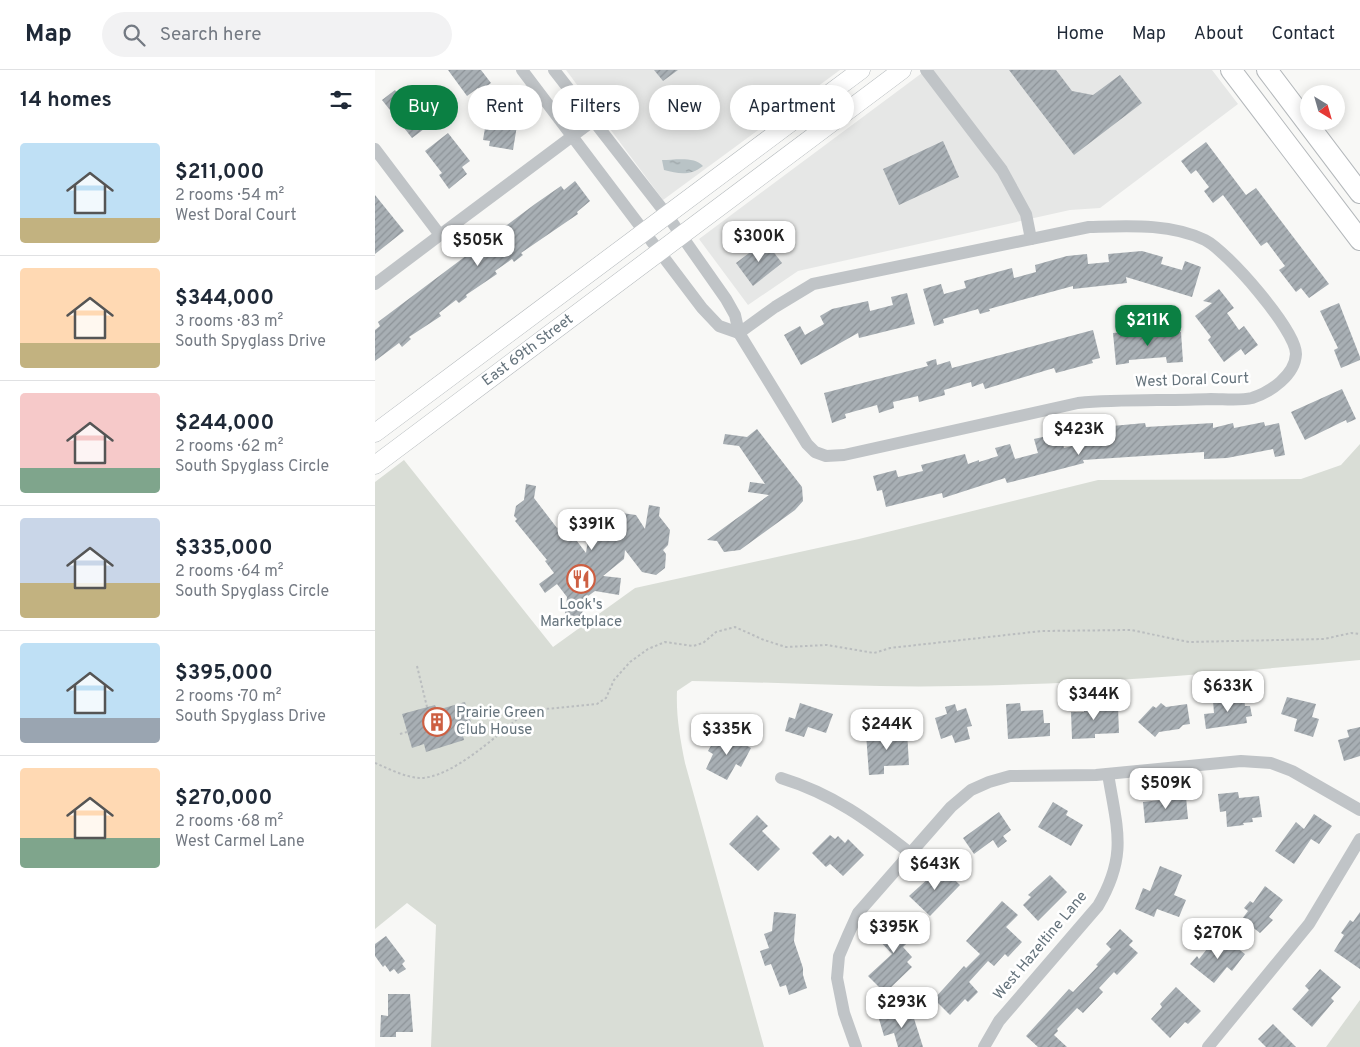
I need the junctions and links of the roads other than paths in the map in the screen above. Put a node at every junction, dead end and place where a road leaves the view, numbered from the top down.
1 (522, 70) edge
2 (554, 70) edge
3 (861, 70) edge
4 (902, 70) edge
5 (926, 70) edge
6 (1231, 70) edge
7 (1267, 70) edge
8 (566, 85) edge
9 (580, 130) edge
10 (602, 130) edge
11 (571, 137) junction
12 (375, 149) edge
13 (1360, 193) edge
14 (667, 215) junction
15 (644, 232) junction
16 (681, 235) junction
17 (440, 236) junction
18 (1031, 239) junction
19 (1360, 240) edge
20 (659, 252) junction
21 (375, 284) edge
22 (739, 333) junction
23 (375, 432) edge
24 (375, 465) edge
25 (1108, 774) junction
26 (781, 778) dead end
27 (1360, 810) edge
28 (1360, 839) edge
29 (910, 853) junction
30 (856, 1047) edge
31 (984, 1047) edge
32 (1208, 1047) edge

1 - 11 street
2 - 8 street
3 - 14 main road, East 69th Street
4 - 16 main road, East 69th Street
5 - 18 street
6 - 19 main road
7 - 13 main road
9 - 11 street
10 - 14 street
11 - 15 street
11 - 17 street
12 - 17 street
14 - 15 main road, East 69th Street
14 - 16 street
15 - 20 street
15 - 23 main road, East 69th Street
16 - 20 main road, East 69th Street
16 - 22 street
17 - 21 street
18 - 22 street, West Doral Court
18 - 22 street, West Doral Court
20 - 22 street
20 - 24 main road, East 69th Street
25 - 27 street
25 - 29 street
25 - 31 street, West Hazeltine Lane
26 - 29 street
28 - 32 street
29 - 30 street

